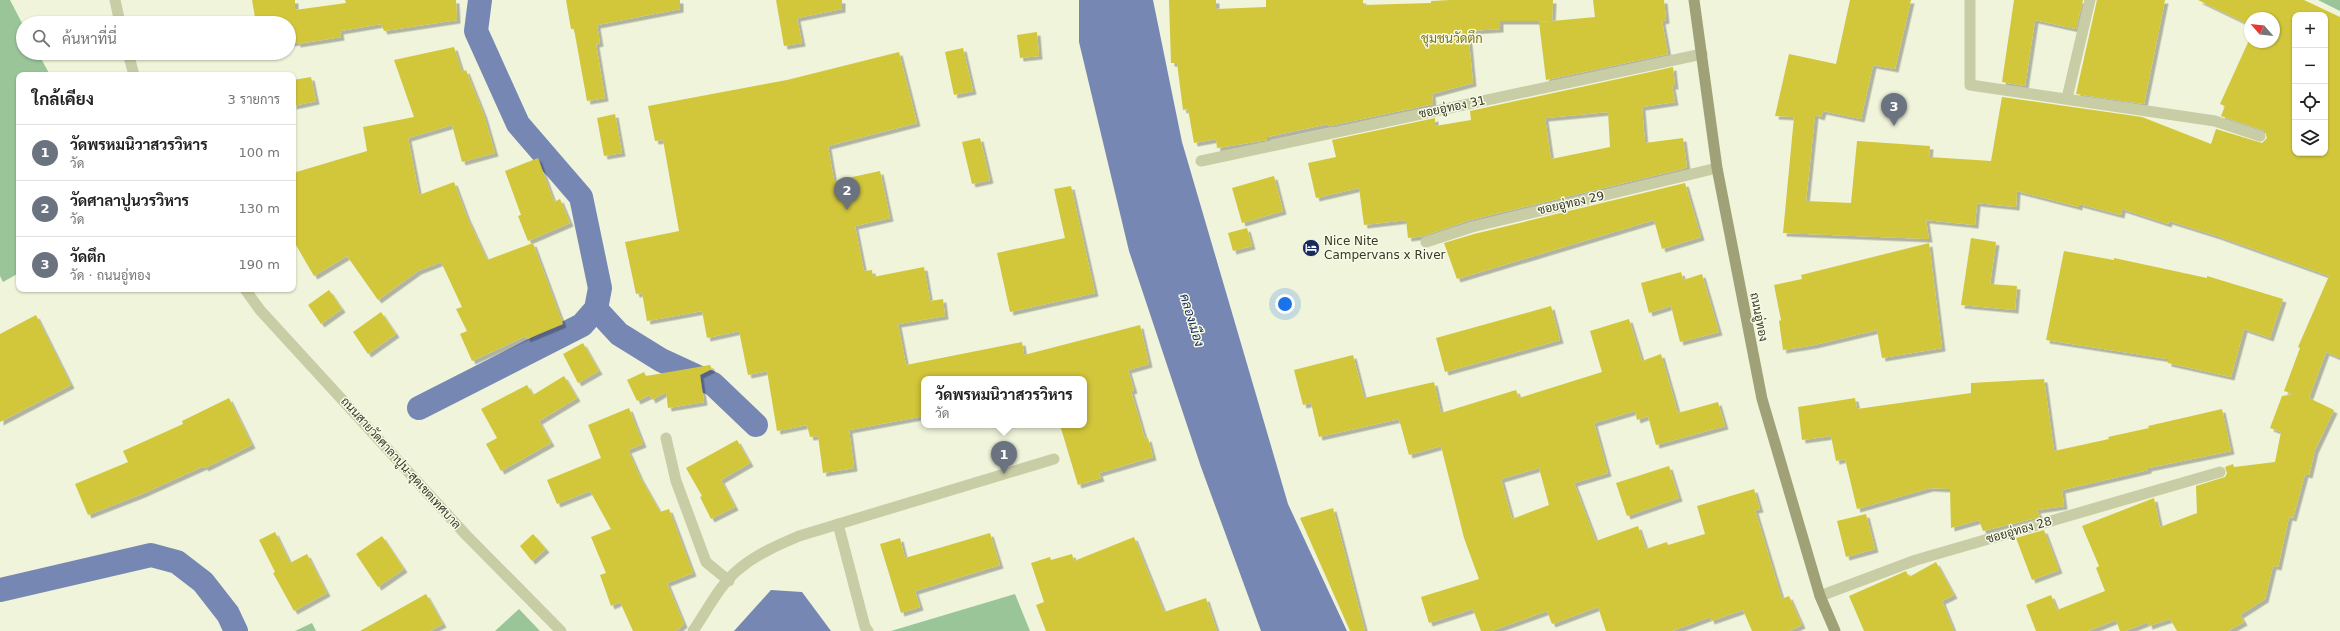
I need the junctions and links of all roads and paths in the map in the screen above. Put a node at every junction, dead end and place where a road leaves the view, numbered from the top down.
1 (115, 0) edge
2 (1694, 0) edge
3 (1970, 0) edge
4 (2090, 0) edge
5 (118, 16) edge
6 (1702, 54) junction
7 (130, 60) edge
8 (133, 72) edge
9 (2067, 98) junction
10 (2260, 136) dead end
11 (1202, 161) dead end
12 (1717, 168) junction
13 (1426, 242) dead end
14 (247, 292) edge
15 (666, 438) dead end
16 (1054, 459) dead end
17 (2220, 472) dead end
18 (838, 524) junction
19 (729, 581) junction
20 (1820, 596) junction
21 (561, 631) edge
22 (693, 631) edge
23 (868, 631) edge
24 (1835, 631) edge

1 - 5 street
2 - 6 main road, ถนนอู่ทอง
3 - 9 street
4 - 9 street
6 - 11 street, ซอยอู่ทอง 31
6 - 12 main road, ถนนอู่ทอง
7 - 8 street
9 - 10 street
12 - 13 street, ซอยอู่ทอง 29
12 - 20 main road, ถนนอู่ทอง
14 - 21 street, ถนนสายวัดศาลาปูน-สุดเขตเทศบาล
15 - 19 street
16 - 18 street
17 - 20 street, ซอยอู่ทอง 28
18 - 19 street
18 - 23 street
19 - 22 street
20 - 24 main road, ถนนอู่ทอง

